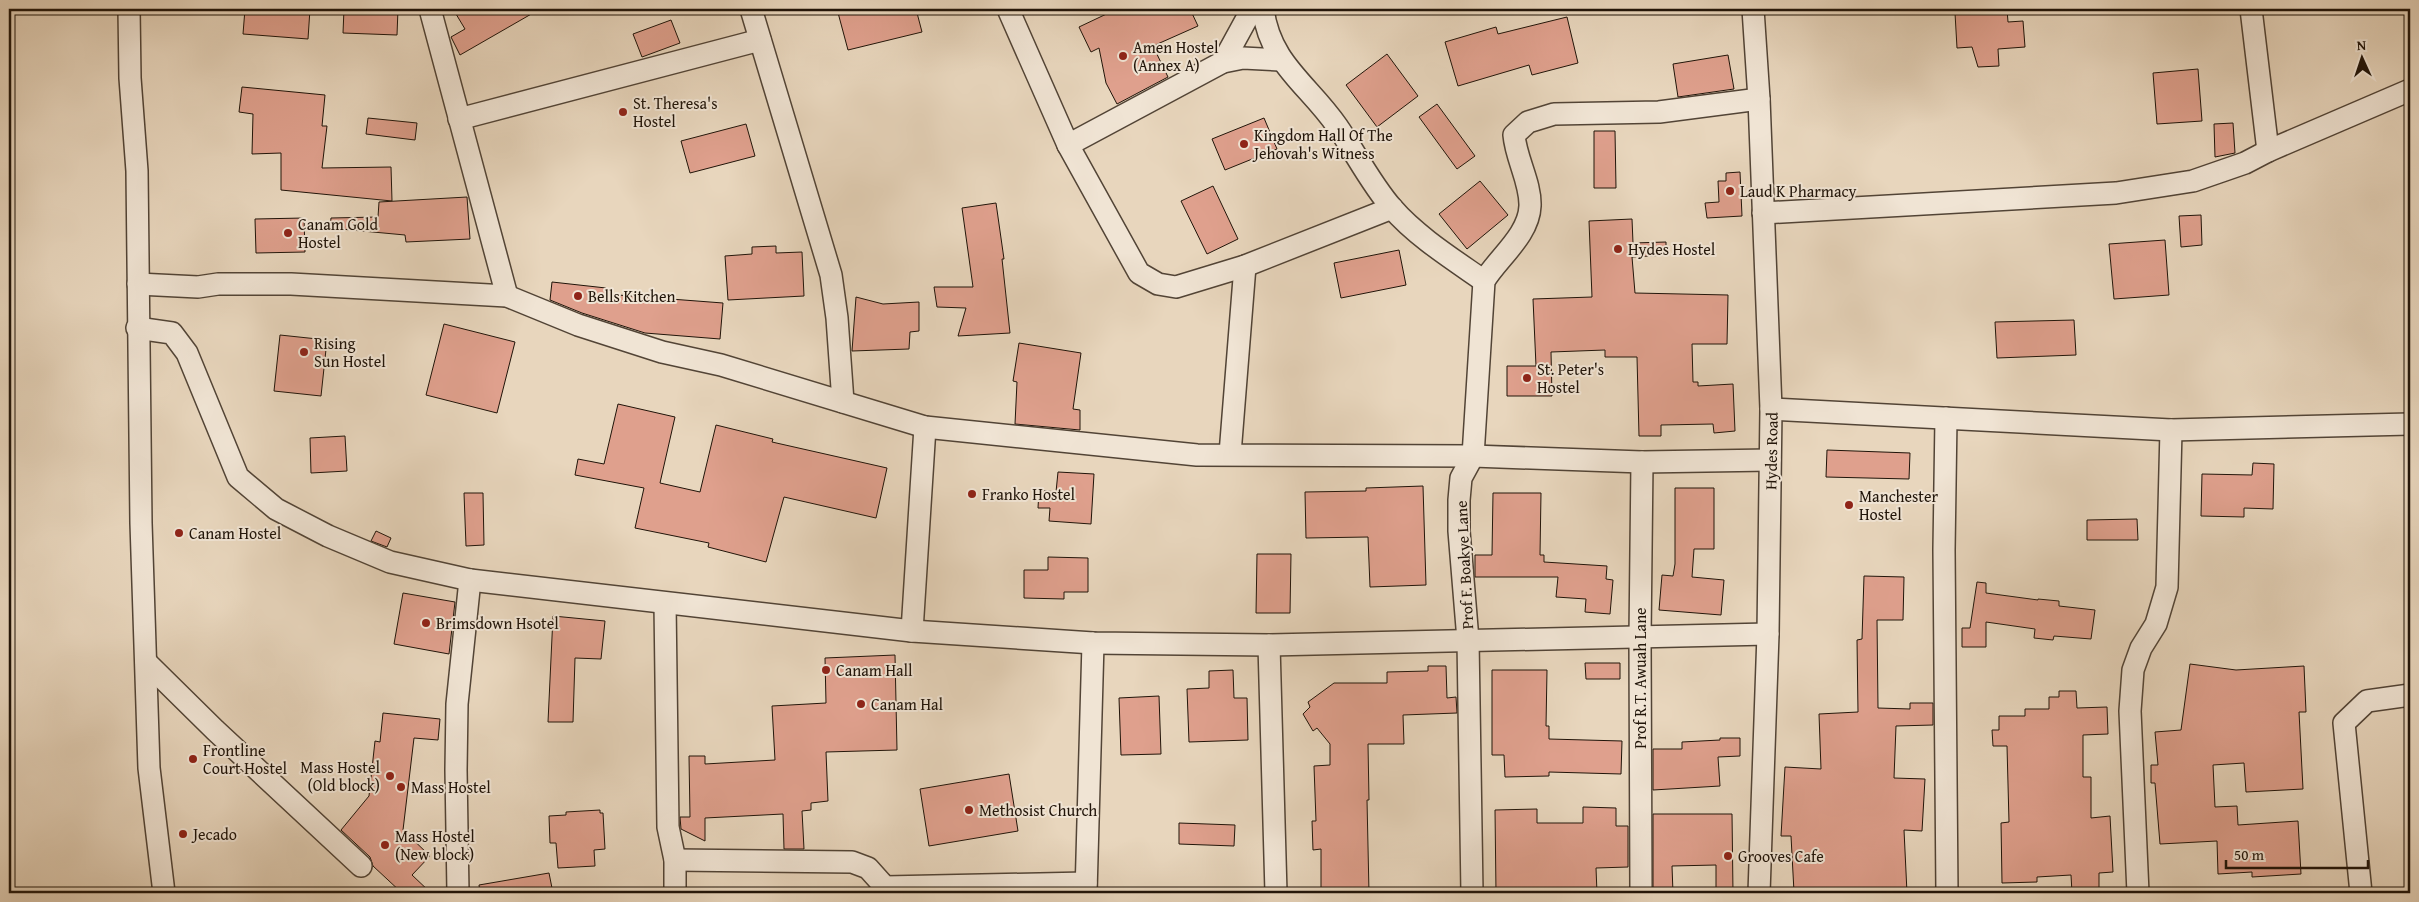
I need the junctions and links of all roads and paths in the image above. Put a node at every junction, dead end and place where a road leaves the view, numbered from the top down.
1 (129, 9) edge
2 (430, 9) edge
3 (751, 9) edge
4 (1008, 9) edge
5 (1252, 9) edge
6 (1263, 9) edge
7 (1753, 9) edge
8 (2251, 9) edge
9 (760, 40) junction
10 (1280, 60) junction
11 (1223, 62) junction
12 (2410, 90) edge
13 (1759, 100) junction
14 (459, 119) junction
15 (1068, 145) junction
16 (2268, 150) junction
17 (1392, 208) junction
18 (1763, 213) junction
19 (1245, 266) junction
20 (1484, 281) junction
21 (138, 284) junction
22 (507, 296) junction
23 (137, 328) junction
24 (843, 402) junction
25 (1772, 409) junction
26 (1946, 418) junction
27 (2410, 424) edge
28 (925, 427) junction
29 (2171, 430) junction
30 (1230, 454) junction
31 (1472, 456) junction
32 (1770, 460) junction
33 (1642, 462) junction
34 (470, 580) junction
35 (665, 603) junction
36 (912, 631) junction
37 (1768, 634) junction
38 (1640, 638) junction
39 (1468, 640) junction
40 (1093, 643) junction
41 (1269, 645) junction
42 (146, 662) junction
43 (2410, 695) edge
44 (675, 860) junction
45 (361, 866) dead end
46 (1086, 888) edge
47 (885, 890) edge
48 (164, 893) edge
49 (458, 893) edge
50 (675, 893) edge
51 (1276, 893) edge
52 (1472, 893) edge
53 (1640, 893) edge
54 (1760, 893) edge
55 (1947, 893) edge
56 (2138, 893) edge
57 (2361, 893) edge

1 - 21 street
2 - 14 street
3 - 9 street
4 - 15 street
5 - 11 street
6 - 10 street
7 - 13 street, Hydes Road
8 - 16 street
9 - 14 street
9 - 24 street
10 - 11 street
10 - 17 street
11 - 15 street
12 - 16 street
13 - 18 street, Hydes Road
13 - 20 street
14 - 22 street
15 - 19 street
16 - 18 street
17 - 19 street
17 - 20 street
18 - 25 street, Hydes Road
19 - 30 street
20 - 31 street, Prof F. Boakye Lane
21 - 22 street
21 - 23 street
22 - 24 street
23 - 34 street
23 - 42 street
24 - 28 street
25 - 26 street
25 - 32 street, Hydes Road
26 - 29 street
26 - 55 street
27 - 29 street
28 - 30 street
28 - 36 street
29 - 56 street
30 - 31 street
31 - 33 street
31 - 39 street, Prof F. Boakye Lane
32 - 33 street
32 - 37 street, Hydes Road
33 - 38 street, Prof R.T. Awuah Lane
34 - 35 street
34 - 49 street
35 - 36 street
35 - 44 street
36 - 40 street
37 - 38 street
37 - 54 street, Hydes Road
38 - 39 street
38 - 53 street, Prof R.T. Awuah Lane
39 - 41 street
39 - 52 street, Prof F. Boakye Lane
40 - 41 street
40 - 46 street
41 - 51 street
42 - 45 street
42 - 48 street
43 - 57 street
44 - 47 street
44 - 50 street
46 - 47 street

